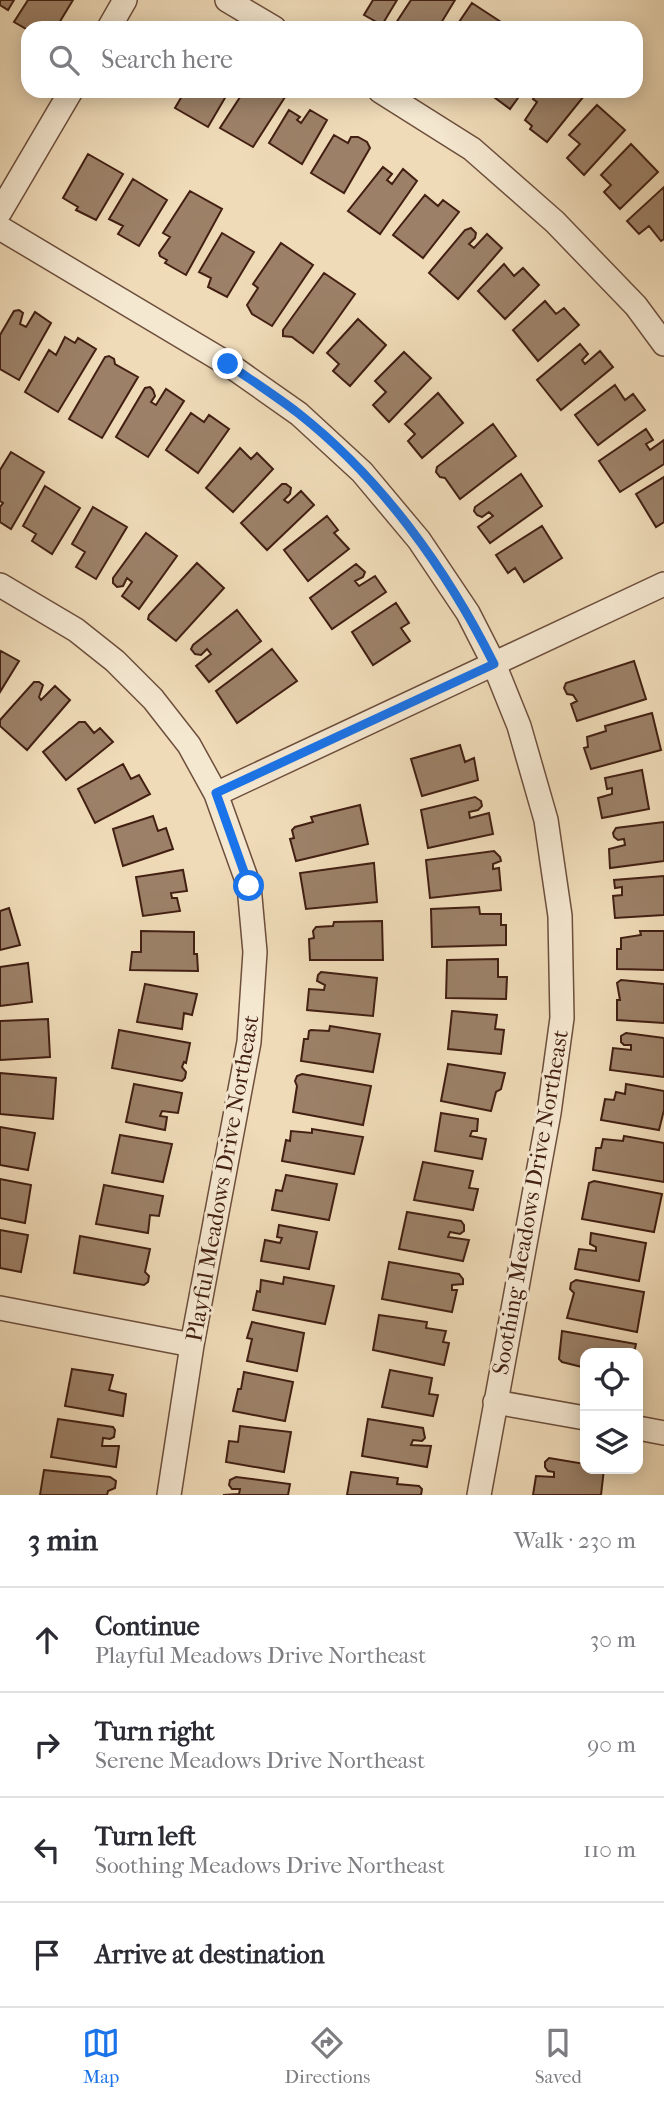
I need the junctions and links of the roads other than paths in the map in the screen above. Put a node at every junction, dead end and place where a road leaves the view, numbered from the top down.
1 (125, 0) edge
2 (228, 0) edge
3 (113, 21) edge
4 (262, 21) edge
5 (68, 98) edge
6 (391, 98) edge
7 (0, 212) edge
8 (0, 228) edge
9 (664, 344) edge
10 (664, 584) edge
11 (0, 585) edge
12 (494, 664) junction
13 (216, 793) junction
14 (0, 1308) edge
15 (192, 1345) junction
16 (495, 1402) junction
17 (580, 1417) edge
18 (643, 1429) edge
19 (664, 1433) edge
20 (169, 1495) edge
21 (479, 1495) edge

1 - 3 street
2 - 4 street
5 - 7 street
6 - 9 street
8 - 12 street, Soothing Meadows Drive Northeast
10 - 12 street
11 - 13 street, Playful Meadows Drive Northeast
12 - 13 street
12 - 16 street, Soothing Meadows Drive Northeast
13 - 15 street, Playful Meadows Drive Northeast
14 - 15 street
15 - 20 street, Playful Meadows Drive Northeast
16 - 17 street
16 - 21 street, Soothing Meadows Drive Northeast
18 - 19 street

